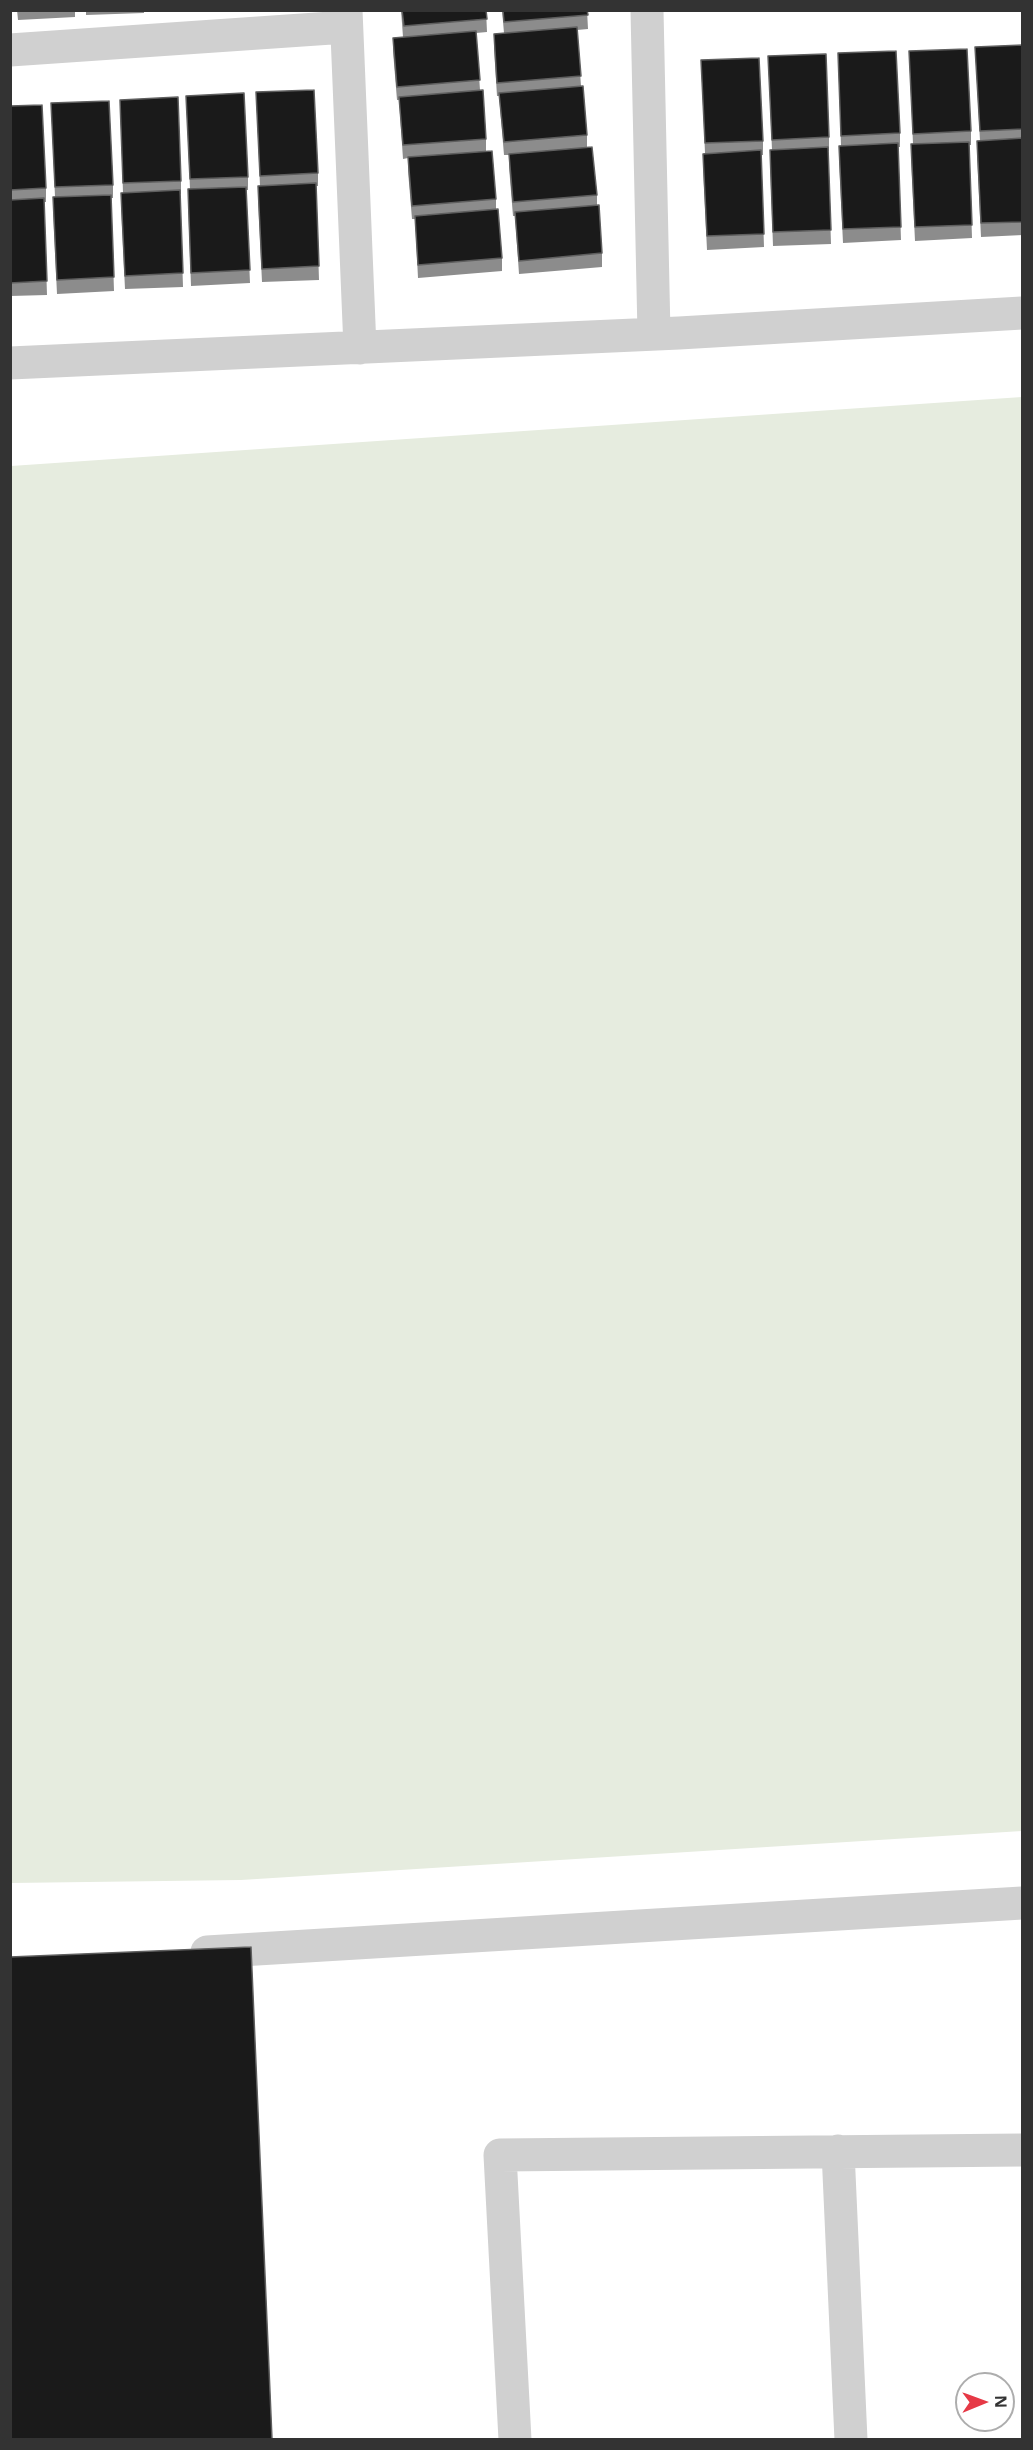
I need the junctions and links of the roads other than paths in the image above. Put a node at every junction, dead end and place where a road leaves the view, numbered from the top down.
1 (647, 10) edge
2 (346, 19) edge
3 (10, 50) edge
4 (1023, 313) edge
5 (654, 334) junction
6 (360, 348) junction
7 (10, 363) edge
8 (1023, 1903) edge
9 (175, 1954) edge
10 (1023, 2150) edge
11 (838, 2151) junction
12 (515, 2439) edge
13 (851, 2439) edge

1 - 5 street
2 - 3 street
2 - 6 street
4 - 5 street
5 - 6 street
6 - 7 street
8 - 9 street
10 - 11 street
11 - 12 street
11 - 13 street

